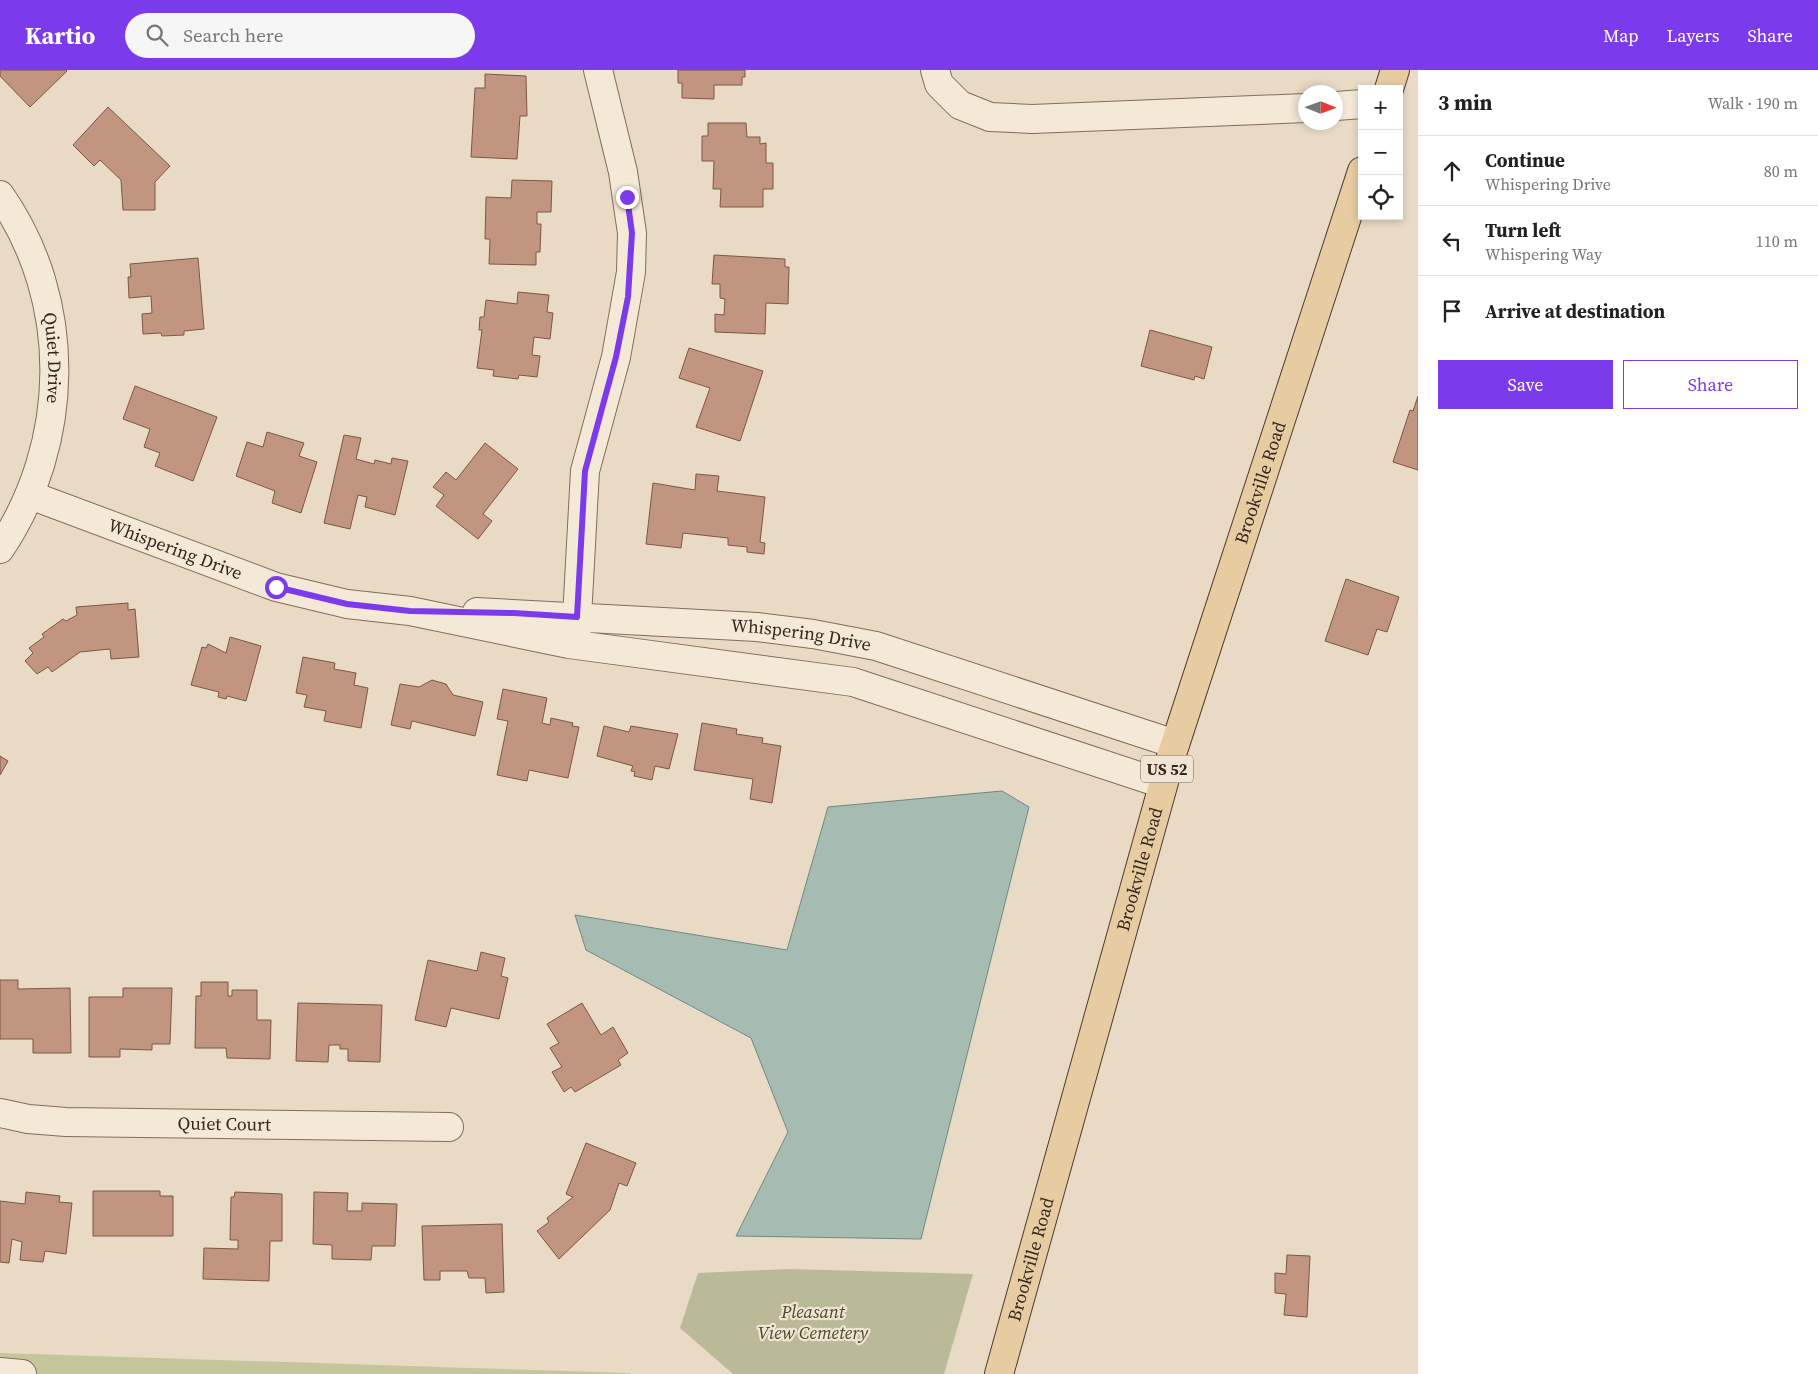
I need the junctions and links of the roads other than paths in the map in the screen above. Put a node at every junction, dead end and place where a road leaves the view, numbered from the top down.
1 (598, 70) edge
2 (935, 70) edge
3 (1395, 70) edge
4 (1390, 85) edge
5 (1358, 104) edge
6 (1343, 105) edge
7 (1298, 108) edge
8 (1361, 175) edge
9 (0, 196) edge
10 (30, 495) junction
11 (0, 549) edge
12 (410, 611) junction
13 (577, 617) junction
14 (738, 626) junction
15 (576, 645) junction
16 (736, 666) junction
17 (1175, 744) junction
18 (1163, 784) junction
19 (0, 1113) edge
20 (449, 1127) dead end
21 (0, 1372) edge
22 (22, 1374) edge
23 (999, 1374) edge

1 - 13 street
2 - 7 street
3 - 4 main road
5 - 6 street
8 - 17 main road, Brookville Road / US 52
9 - 10 street, Quiet Drive
10 - 11 street, Quiet Drive
10 - 12 street, Whispering Drive
12 - 13 street, Whispering Drive
12 - 15 street, Whispering Drive
13 - 14 street, Whispering Drive
13 - 15 street
14 - 16 street
14 - 17 street, Whispering Drive
15 - 16 street, Whispering Drive
16 - 18 street, Whispering Drive
17 - 18 main road, Brookville Road / US 52
18 - 23 main road, Brookville Road / US 52
19 - 20 street, Quiet Court
21 - 22 street

